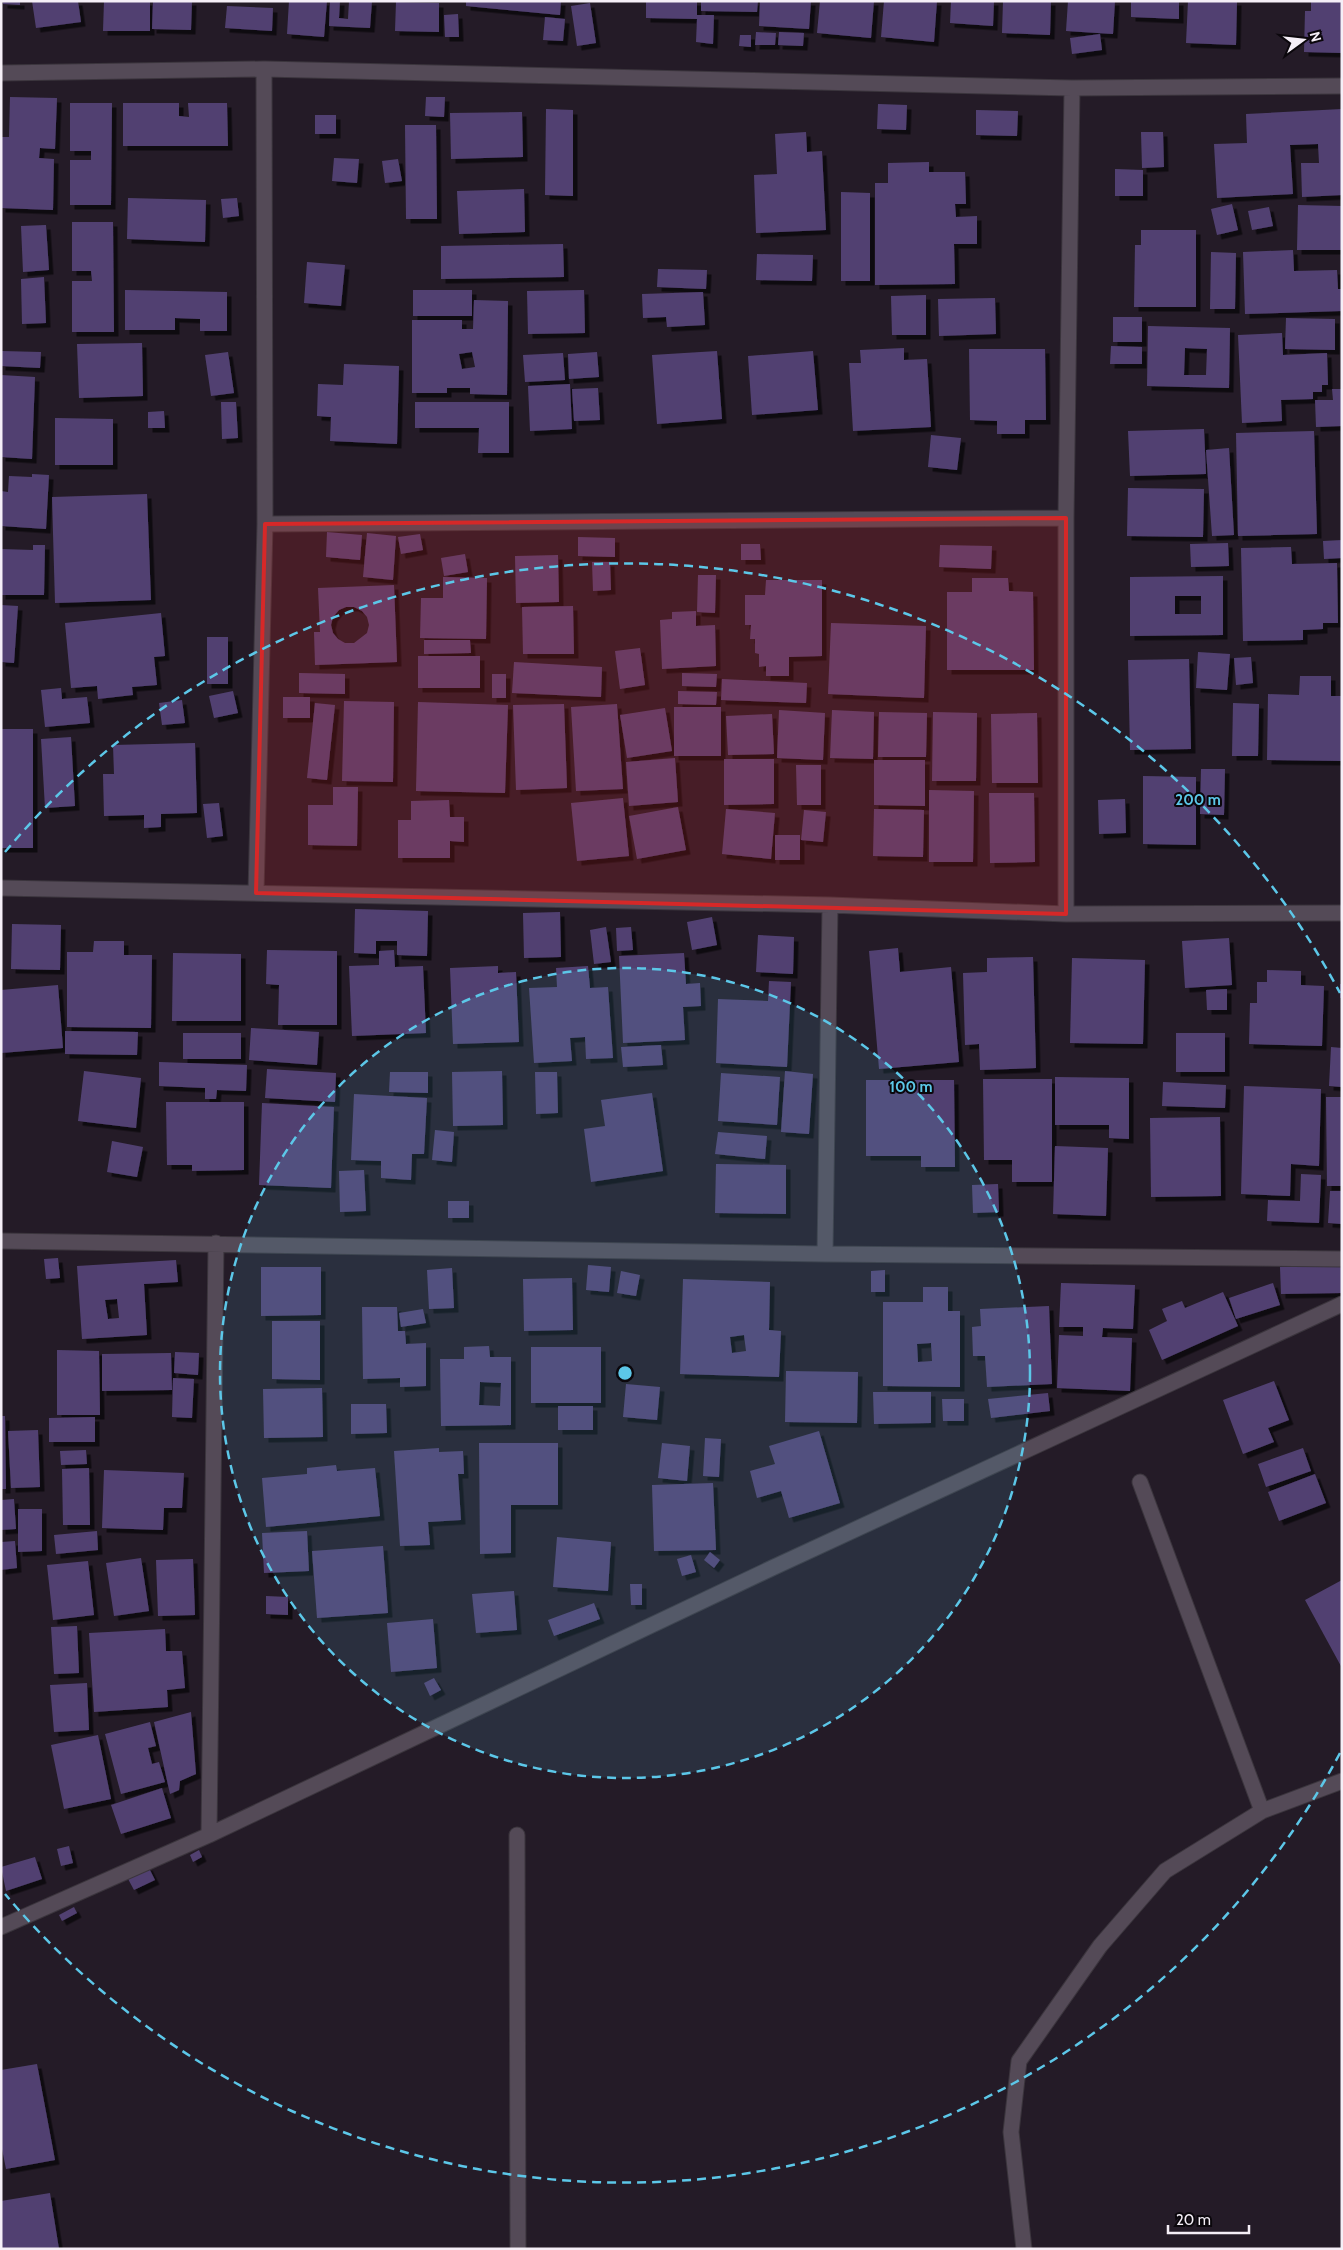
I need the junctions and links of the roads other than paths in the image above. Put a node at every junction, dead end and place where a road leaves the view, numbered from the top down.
1 (264, 69) junction
2 (1, 74) edge
3 (1342, 86) edge
4 (1072, 88) junction
5 (1066, 518) junction
6 (265, 524) junction
7 (1, 888) edge
8 (256, 893) junction
9 (830, 905) junction
10 (1342, 913) edge
11 (1066, 914) junction
12 (1, 1241) edge
13 (216, 1243) junction
14 (825, 1254) junction
15 (1342, 1259) edge
16 (1342, 1304) edge
17 (1140, 1482) dead end
18 (1342, 1781) edge
19 (1262, 1811) junction
20 (518, 1835) dead end
21 (208, 1836) junction
22 (1, 1927) edge
23 (518, 2249) edge
24 (1024, 2249) edge

1 - 2 street
1 - 4 street
1 - 6 street
3 - 4 street
4 - 5 street
5 - 6 street
5 - 11 street
6 - 8 street
7 - 8 street
8 - 9 street
9 - 11 street
9 - 14 street
10 - 11 street
12 - 13 street
13 - 14 street
13 - 21 street
14 - 15 street
16 - 21 street
17 - 19 street
18 - 19 street
19 - 24 street
20 - 23 street
21 - 22 street

